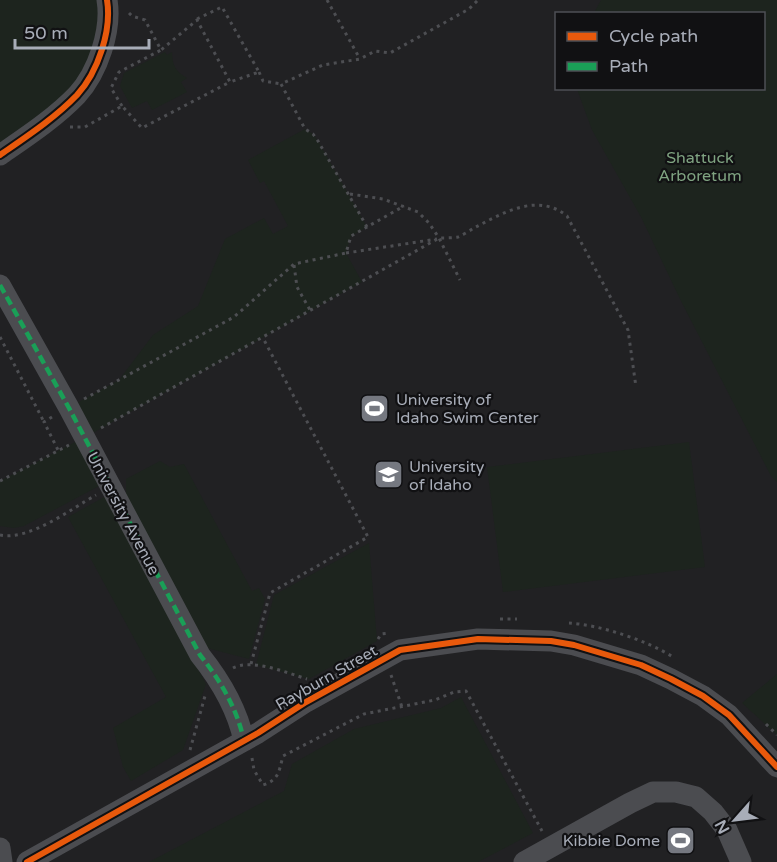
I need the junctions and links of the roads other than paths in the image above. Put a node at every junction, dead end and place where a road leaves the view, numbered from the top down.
1 (116, 4) edge
2 (0, 155) edge
3 (0, 285) edge
4 (244, 741) junction
5 (777, 768) edge
6 (0, 848) edge
7 (3, 862) edge
8 (27, 862) edge
9 (524, 862) edge
10 (741, 862) edge

1 - 2 street
3 - 4 street, University Avenue
4 - 5 street, Rayburn Street
4 - 8 street, Rayburn Street
6 - 7 street
9 - 10 street

